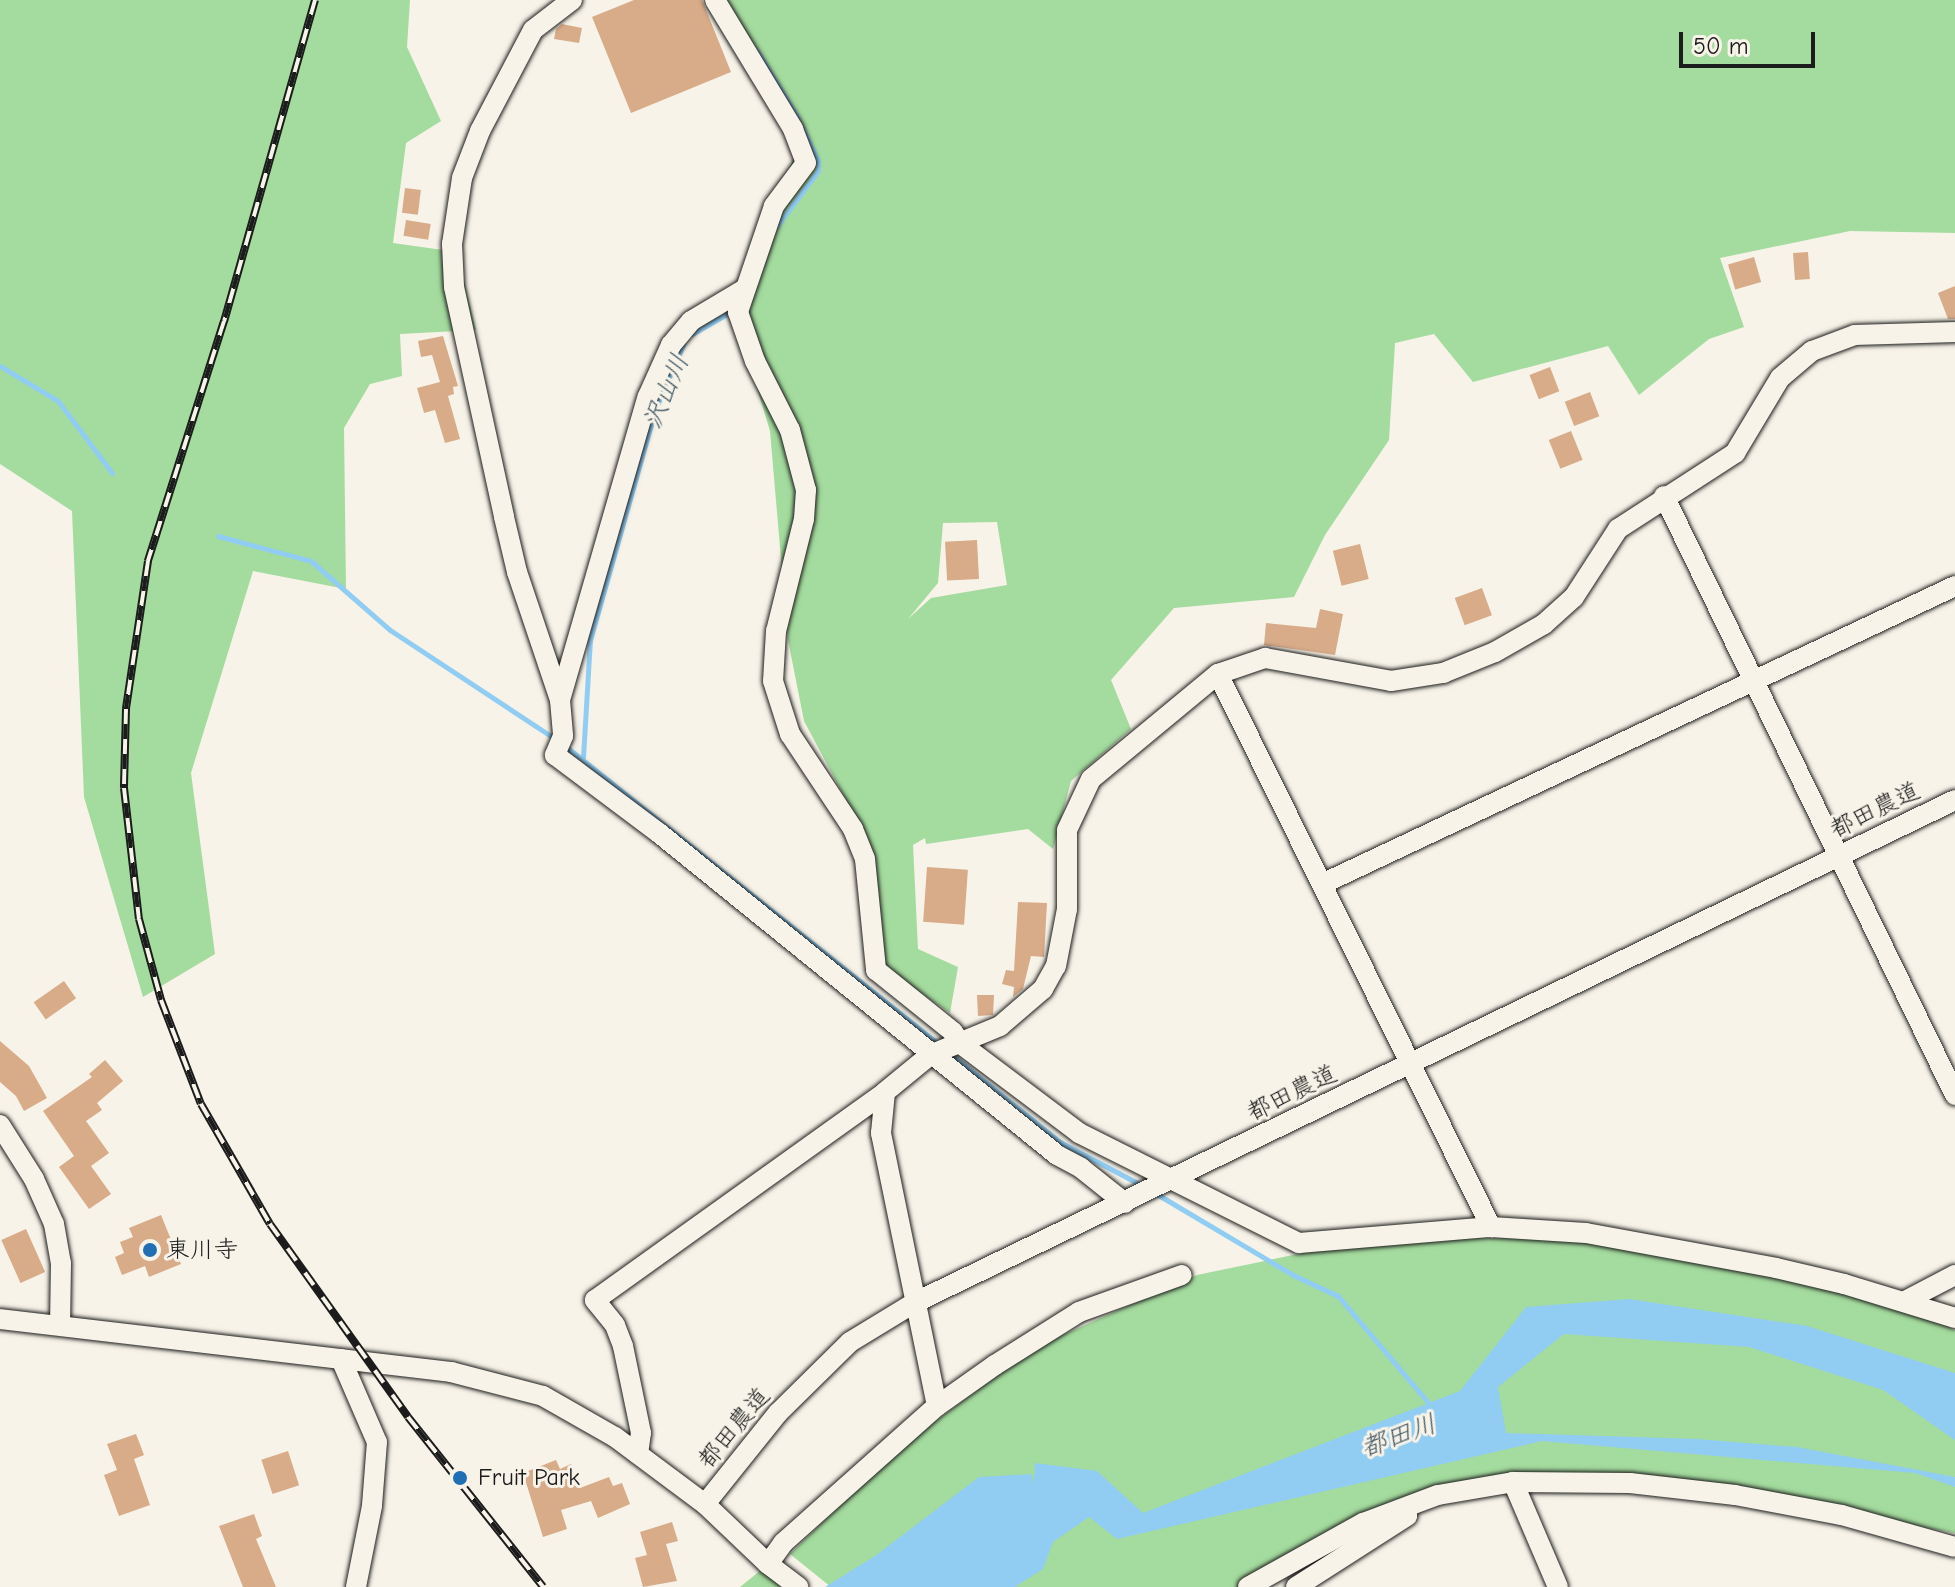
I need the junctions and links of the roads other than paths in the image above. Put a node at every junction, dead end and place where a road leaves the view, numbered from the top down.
1 (572, 0) edge
2 (715, 0) edge
3 (740, 300) junction
4 (1955, 332) edge
5 (1664, 496) junction
6 (1955, 586) edge
7 (1218, 674) junction
8 (1754, 682) junction
9 (560, 700) junction
10 (1955, 800) edge
11 (1839, 856) junction
12 (1322, 884) junction
13 (945, 1050) junction
14 (1410, 1065) junction
15 (885, 1092) junction
16 (1955, 1095) edge
17 (0, 1125) edge
18 (1168, 1182) junction
19 (1131, 1200) junction
20 (1491, 1227) junction
21 (1182, 1275) dead end
22 (1955, 1275) edge
23 (1905, 1301) junction
24 (914, 1303) junction
25 (1955, 1318) edge
26 (0, 1319) edge
27 (60, 1324) junction
28 (341, 1359) junction
29 (937, 1406) junction
30 (638, 1454) junction
31 (1513, 1482) junction
32 (1438, 1495) junction
33 (705, 1504) junction
34 (1955, 1547) edge
35 (768, 1564) junction
36 (356, 1587) edge
37 (798, 1587) edge
38 (1248, 1587) edge
39 (1296, 1587) edge
40 (1558, 1587) edge

1 - 9 street
2 - 3 street
3 - 9 street
3 - 13 street
4 - 5 street
5 - 7 street
5 - 8 street
6 - 8 street
7 - 12 street
7 - 13 street
8 - 11 street
8 - 12 street
9 - 13 street
10 - 11 street, 都田農道
11 - 14 street, 都田農道
11 - 16 street
12 - 14 street
13 - 15 street
13 - 18 street
13 - 19 street
14 - 18 street, 都田農道
14 - 20 street
15 - 24 street
15 - 30 street
17 - 27 street
18 - 19 street, 都田農道
18 - 20 street
19 - 24 street, 都田農道
20 - 23 street
21 - 29 street
22 - 23 street
23 - 25 street
24 - 29 street
24 - 33 street, 都田農道
26 - 27 street
27 - 28 street
28 - 30 street
28 - 36 street
29 - 35 street
30 - 33 street
31 - 32 street
31 - 34 street
31 - 40 street
32 - 38 street
32 - 39 street
33 - 35 street
35 - 37 street

